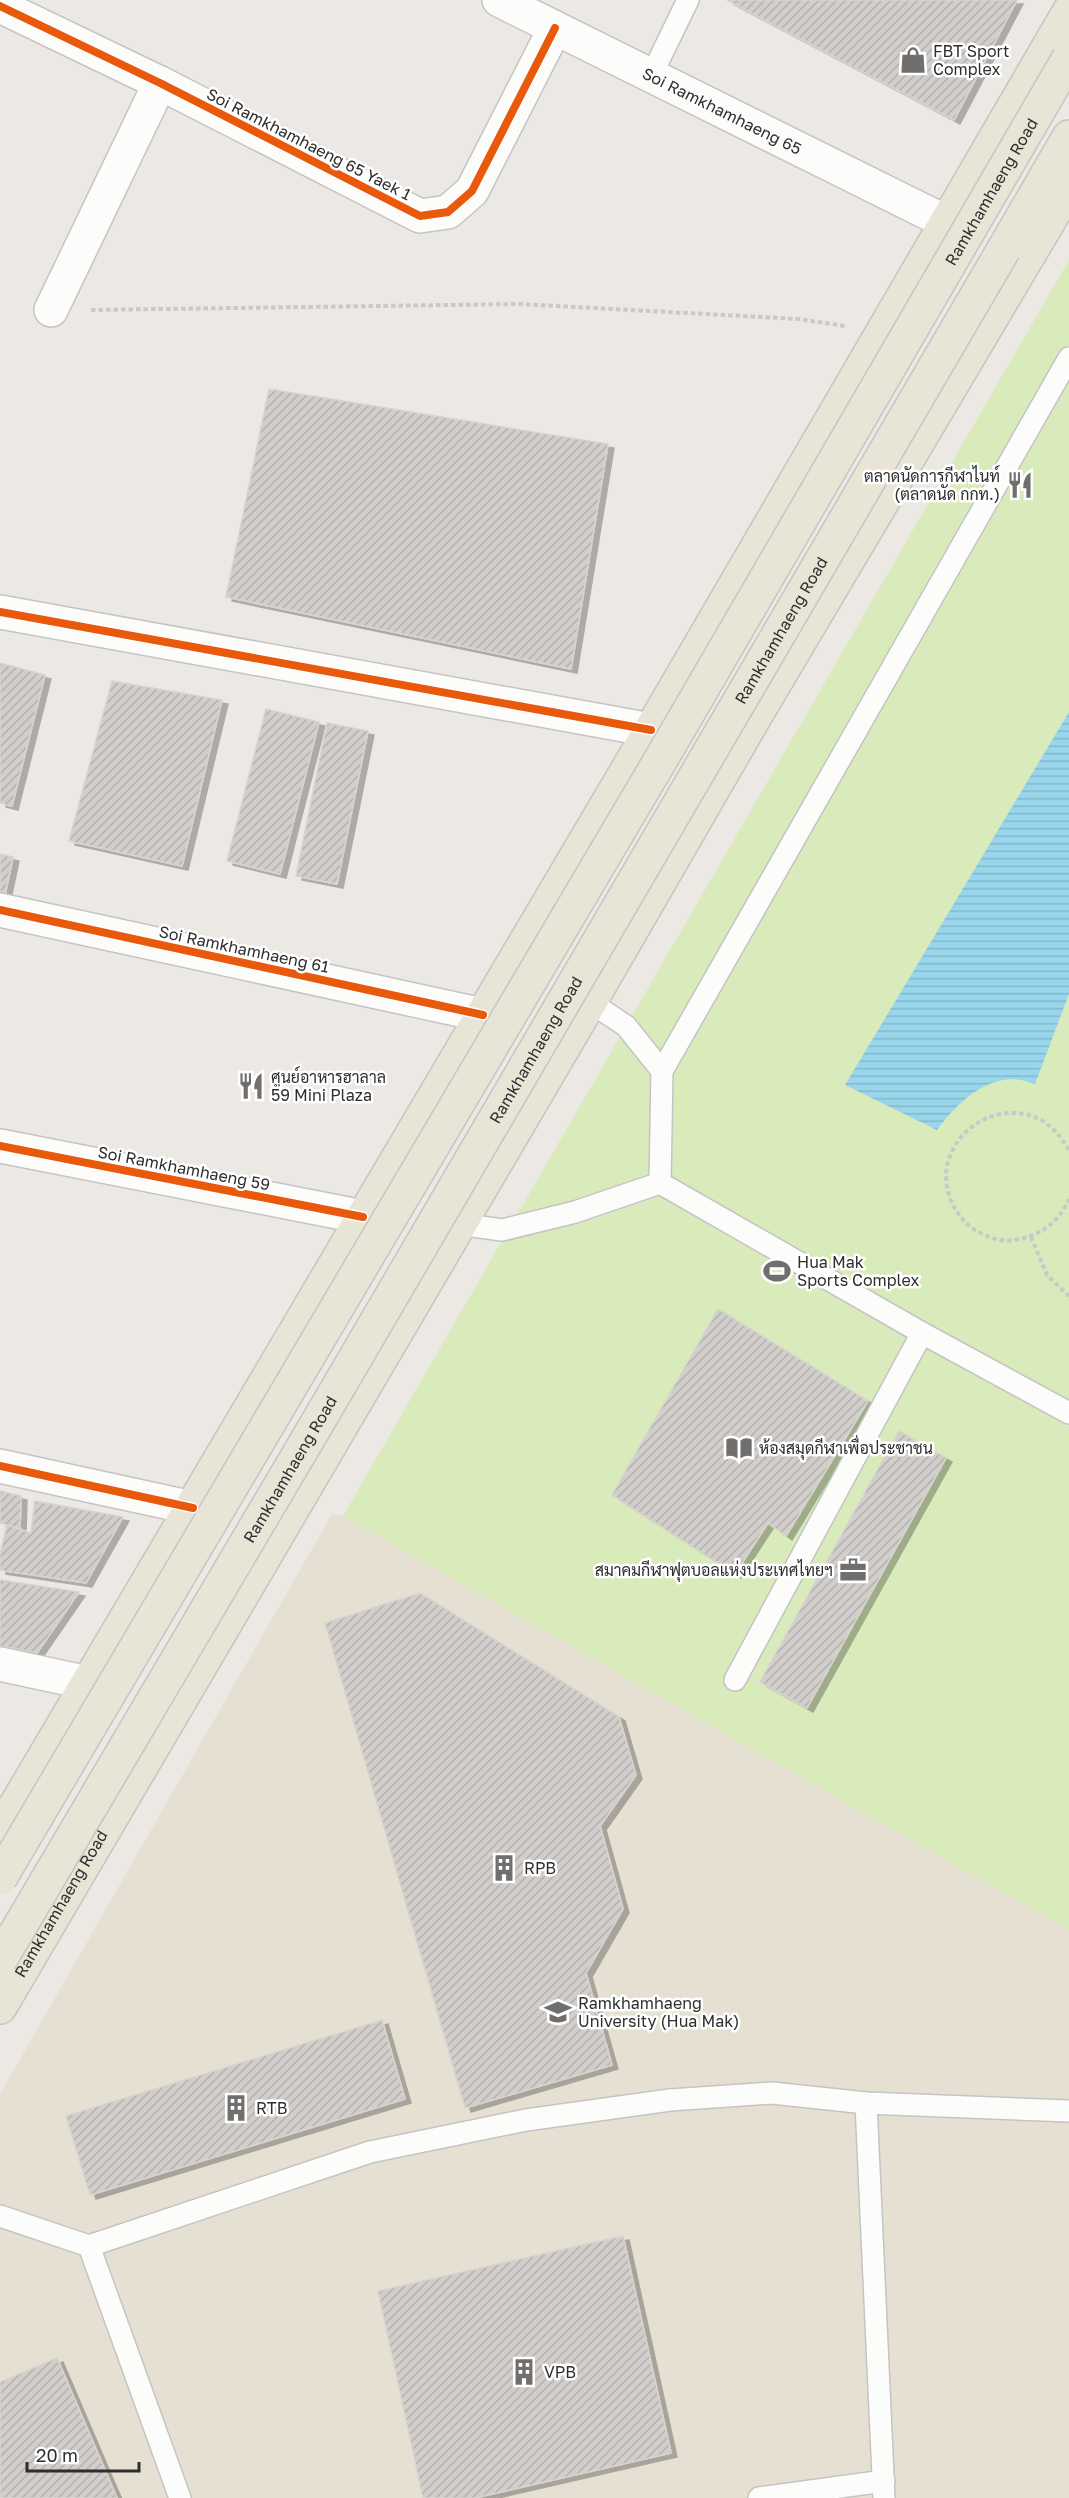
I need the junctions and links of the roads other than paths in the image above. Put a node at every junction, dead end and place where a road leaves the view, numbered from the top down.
1 (499, 0) edge
2 (688, 0) edge
3 (0, 6) edge
4 (1069, 12) edge
5 (555, 28) junction
6 (1069, 58) edge
7 (652, 74) junction
8 (160, 83) junction
9 (1069, 137) edge
10 (1069, 187) edge
11 (946, 222) junction
12 (1022, 264) junction
13 (51, 310) road end
14 (1069, 358) edge
15 (0, 612) edge
16 (651, 730) junction
17 (0, 910) edge
18 (590, 1002) junction
19 (483, 1015) junction
20 (662, 1071) junction
21 (0, 1146) edge
22 (660, 1183) junction
23 (363, 1217) junction
24 (459, 1224) junction
25 (922, 1333) junction
26 (1069, 1413) edge
27 (0, 1466) edge
28 (193, 1508) junction
29 (0, 1664) edge
30 (735, 1680) dead end
31 (88, 1683) junction
32 (0, 1832) edge
33 (0, 1878) edge
34 (0, 1960) edge
35 (0, 2007) edge
36 (866, 2103) junction
37 (1069, 2111) edge
38 (0, 2216) edge
39 (89, 2246) junction
40 (884, 2489) edge
41 (180, 2498) edge
42 (759, 2498) edge

1 - 5 street, Soi Ramkhamhaeng 65
2 - 7 lane
3 - 8 street, Soi Ramkhamhaeng 65 Yaek 1
4 - 11 main road, Ramkhamhaeng Road
5 - 7 street, Soi Ramkhamhaeng 65
5 - 8 street, Soi Ramkhamhaeng 65 Yaek 1
6 - 33 main road, Ramkhamhaeng Road, bridge
7 - 11 street, Soi Ramkhamhaeng 65
8 - 13 street
9 - 34 main road, Ramkhamhaeng Road, bridge
10 - 12 main road, Ramkhamhaeng Road
11 - 12 main road
11 - 16 main road, Ramkhamhaeng Road
12 - 18 main road, Ramkhamhaeng Road
14 - 20 lane
15 - 16 street
16 - 19 main road, Ramkhamhaeng Road
17 - 19 street, Soi Ramkhamhaeng 61
18 - 20 lane
18 - 24 main road, Ramkhamhaeng Road
19 - 23 main road, Ramkhamhaeng Road
20 - 22 lane
21 - 23 street, Soi Ramkhamhaeng 59
22 - 24 lane
22 - 25 lane
23 - 28 main road, Ramkhamhaeng Road
24 - 35 main road, Ramkhamhaeng Road
25 - 26 lane
25 - 30 lane
27 - 28 street
28 - 31 main road, Ramkhamhaeng Road
29 - 31 street
31 - 32 main road, Ramkhamhaeng Road
36 - 37 lane
36 - 39 lane
36 - 40 lane
38 - 39 lane
39 - 41 lane
40 - 42 lane

